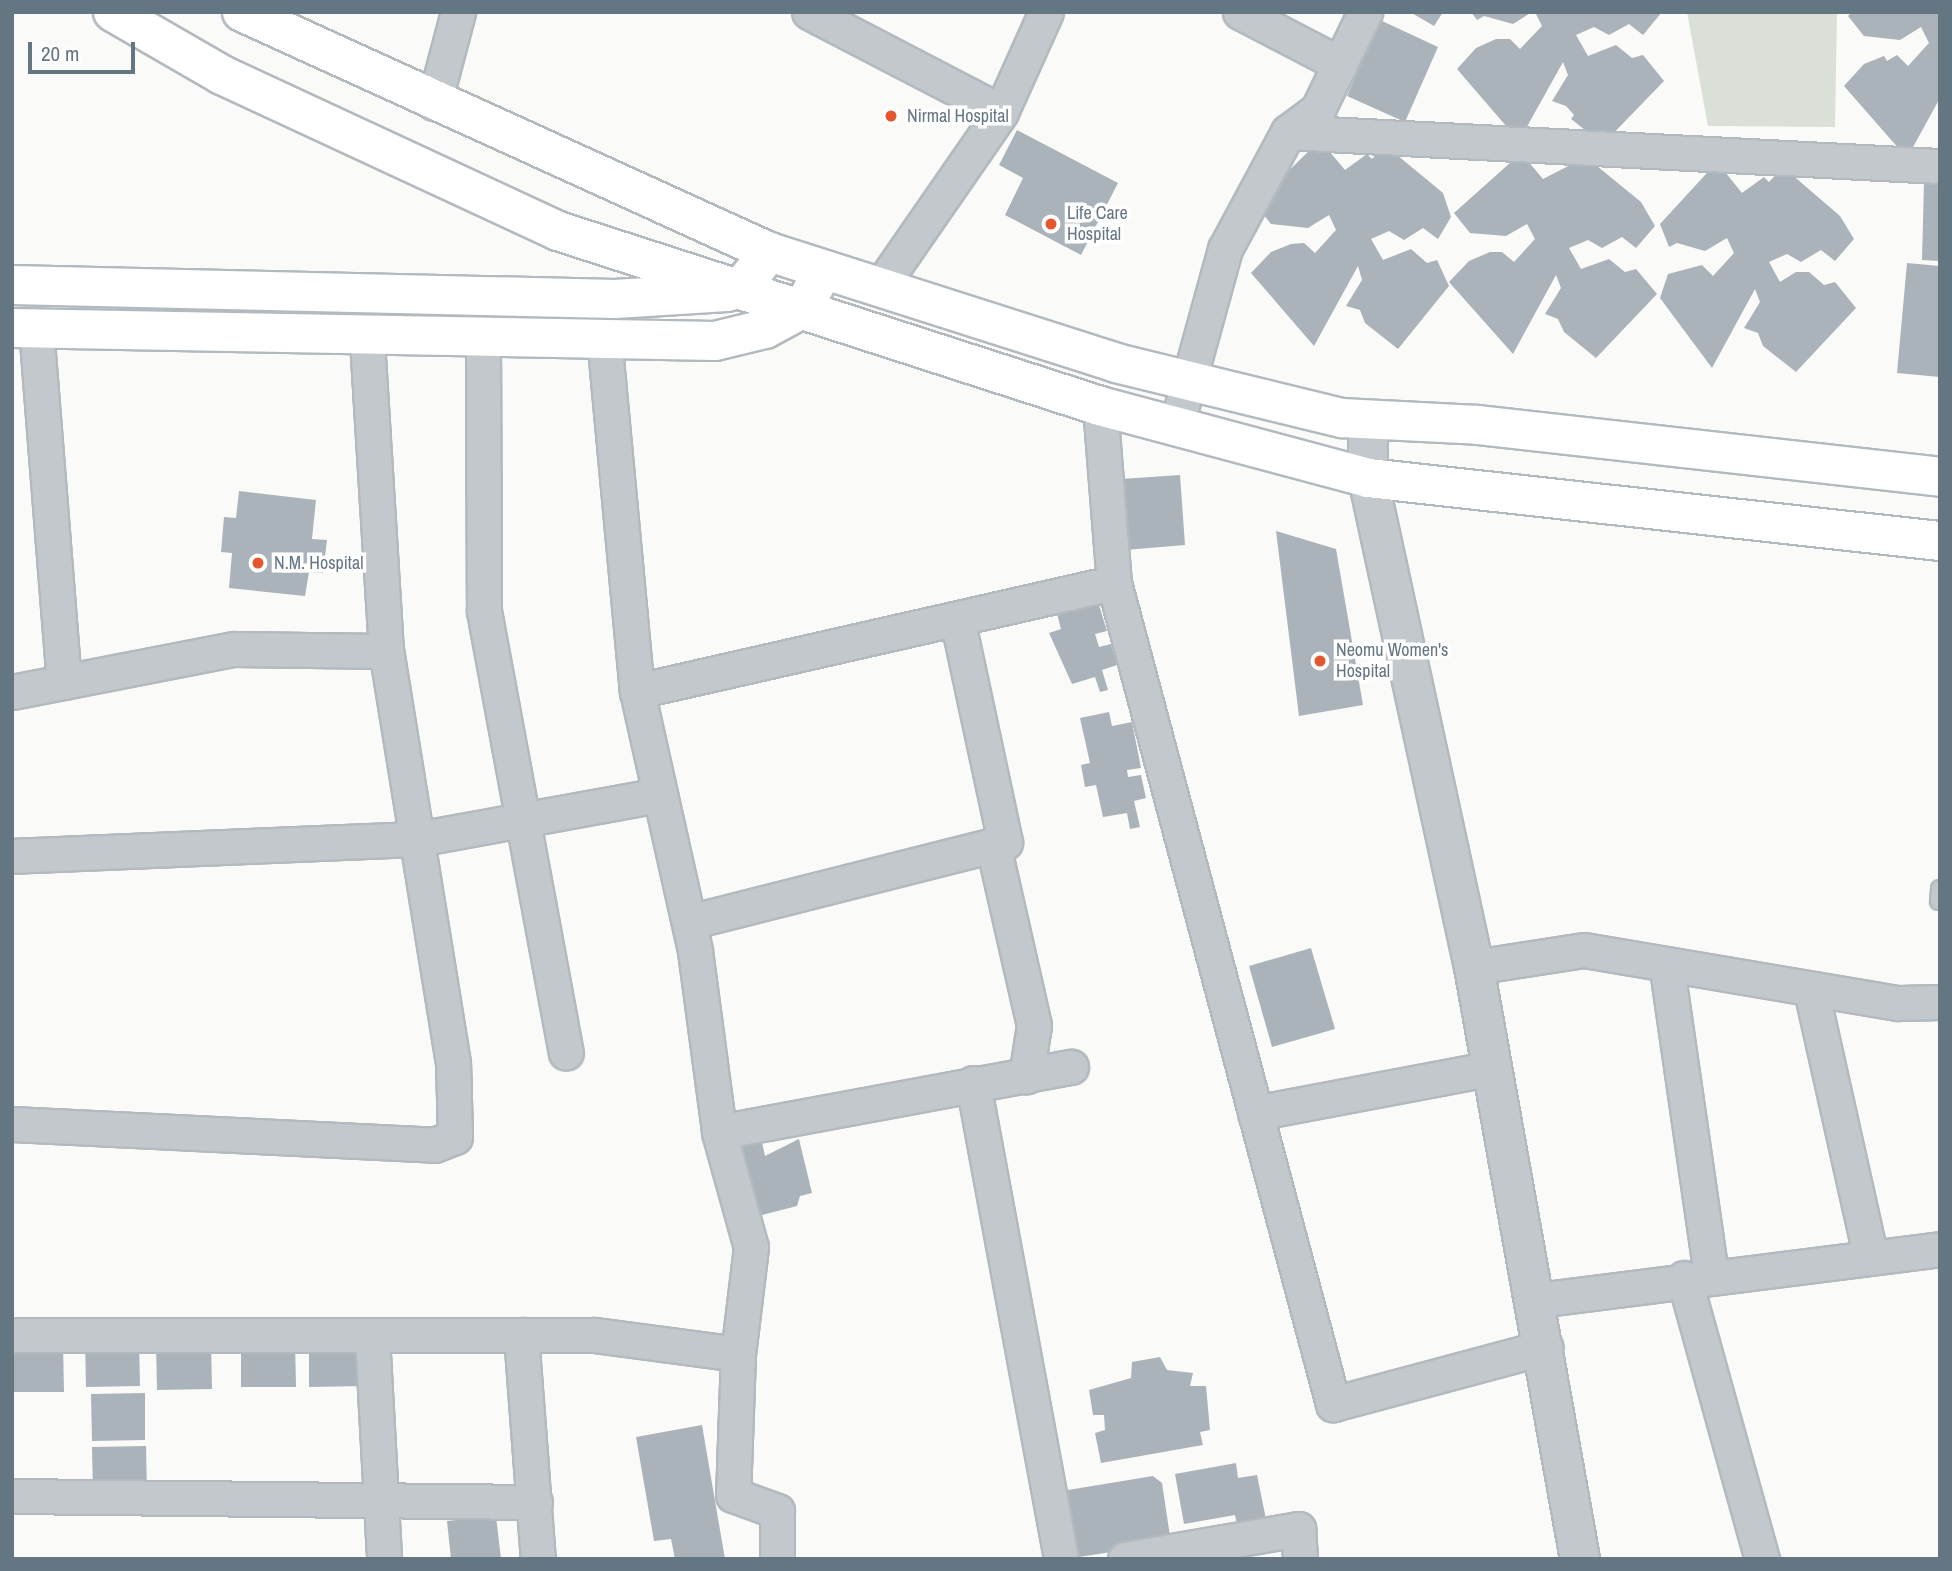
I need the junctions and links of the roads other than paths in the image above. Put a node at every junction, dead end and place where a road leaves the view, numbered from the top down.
1 (113, 12) edge
2 (242, 12) edge
3 (458, 12) edge
4 (808, 12) edge
5 (1046, 12) edge
6 (1240, 12) edge
7 (1365, 12) edge
8 (1340, 64) junction
9 (434, 103) junction
10 (1001, 112) junction
11 (1288, 132) junction
12 (1940, 166) edge
13 (769, 252) junction
14 (823, 271) junction
15 (12, 285) edge
16 (880, 287) junction
17 (741, 288) junction
18 (802, 309) junction
19 (24, 328) edge
20 (604, 337) junction
21 (367, 338) junction
22 (483, 339) junction
23 (1190, 381) junction
24 (1100, 406) junction
25 (1368, 420) junction
26 (1176, 427) junction
27 (1940, 477) edge
28 (1368, 478) junction
29 (1940, 541) edge
30 (1114, 583) junction
31 (957, 619) junction
32 (386, 651) junction
33 (64, 682) junction
34 (637, 691) junction
35 (12, 692) edge
36 (660, 795) junction
37 (524, 820) junction
38 (416, 839) junction
39 (993, 845) junction
40 (12, 856) edge
41 (689, 922) junction
42 (1474, 967) junction
43 (1667, 969) junction
44 (1811, 990) junction
45 (1940, 1002) edge
46 (566, 1052) dead end
47 (1070, 1067) dead end
48 (1493, 1068) junction
49 (1026, 1076) junction
50 (974, 1083) junction
51 (1255, 1114) junction
52 (12, 1124) edge
53 (719, 1132) junction
54 (1940, 1249) edge
55 (1870, 1254) junction
56 (1698, 1276) junction
57 (1537, 1300) junction
58 (12, 1335) edge
59 (372, 1335) junction
60 (521, 1335) junction
61 (1546, 1347) junction
62 (738, 1354) junction
63 (12, 1496) edge
64 (383, 1500) junction
65 (534, 1502) junction
66 (384, 1559) edge
67 (538, 1559) edge
68 (778, 1559) edge
69 (1061, 1559) edge
70 (1125, 1559) edge
71 (1300, 1559) edge
72 (1580, 1559) edge
73 (1762, 1559) edge

1 - 17 main road
2 - 9 main road
3 - 9 street
4 - 10 street
5 - 10 street
6 - 8 street
7 - 8 street
8 - 11 street
9 - 13 main road
10 - 16 street
11 - 12 street
11 - 23 street
13 - 14 main road
13 - 17 main road
14 - 16 main road
14 - 18 main road
15 - 17 main road
16 - 23 main road
17 - 18 main road
18 - 20 main road
18 - 24 main road
19 - 21 main road
19 - 33 street
20 - 22 main road
20 - 34 street
21 - 22 main road
21 - 32 street
22 - 37 street
23 - 25 main road
23 - 26 street
24 - 26 main road
24 - 30 street
25 - 27 main road
25 - 28 street
26 - 28 main road
28 - 29 main road
28 - 42 street
30 - 31 street
30 - 51 street
31 - 34 street
31 - 39 street
32 - 33 street
32 - 38 street
33 - 35 street
34 - 36 street
36 - 37 street
36 - 41 street
37 - 38 street
37 - 46 street
38 - 40 street
38 - 52 street
39 - 41 street
39 - 49 street
41 - 53 street
42 - 43 street
42 - 48 street
43 - 44 street
43 - 56 street
44 - 45 street
44 - 55 street
47 - 49 street
48 - 51 street
48 - 57 street
49 - 50 street
50 - 53 street
50 - 69 street
51 - 61 street
53 - 62 street
54 - 55 street
55 - 56 street
56 - 57 street
56 - 73 street
57 - 61 street
58 - 59 street
59 - 60 street
59 - 64 street
60 - 62 street
60 - 65 street
61 - 72 street
62 - 68 street
63 - 64 street
64 - 65 street
64 - 66 street
65 - 67 street
70 - 71 street

